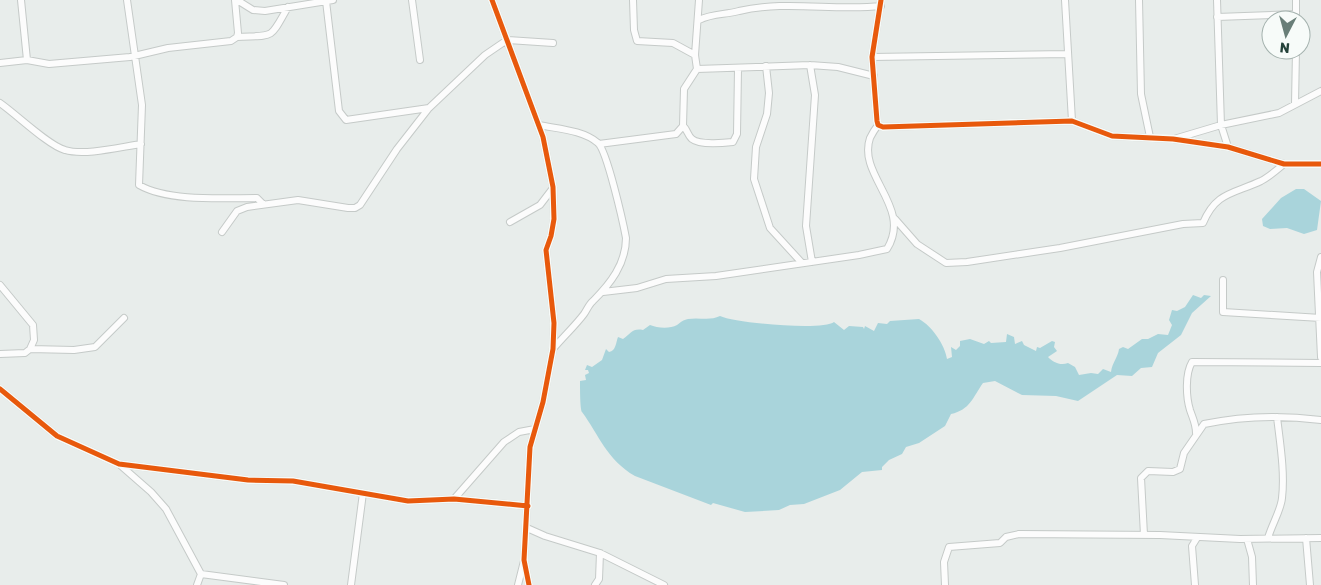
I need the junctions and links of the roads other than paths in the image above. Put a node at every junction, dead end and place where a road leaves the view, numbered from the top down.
1 (21, 0) edge
2 (127, 0) edge
3 (236, 0) edge
4 (330, 0) edge
5 (412, 0) edge
6 (492, 0) edge
7 (633, 0) edge
8 (699, 0) edge
9 (745, 0) edge
10 (818, 0) edge
11 (1065, 0) edge
12 (1140, 0) edge
13 (1217, 0) edge
14 (881, 3) edge
15 (288, 7) junction
16 (817, 8) junction
17 (744, 9) junction
18 (1217, 17) junction
19 (1261, 17) edge
20 (699, 20) junction
21 (237, 37) junction
22 (508, 40) junction
23 (552, 43) dead end
24 (1068, 54) junction
25 (695, 55) junction
26 (136, 56) junction
27 (872, 56) junction
28 (27, 60) junction
29 (420, 60) dead end
30 (1296, 60) edge
31 (0, 63) edge
32 (810, 65) junction
33 (766, 66) junction
34 (697, 69) junction
35 (738, 69) junction
36 (874, 76) junction
37 (1321, 91) edge
38 (1313, 96) junction
39 (1321, 99) edge
40 (0, 103) edge
41 (1295, 104) junction
42 (429, 108) junction
43 (1072, 121) junction
44 (539, 125) junction
45 (878, 125) junction
46 (1221, 125) junction
47 (683, 126) junction
48 (1150, 138) junction
49 (1173, 139) junction
50 (141, 144) junction
51 (600, 144) junction
52 (1228, 147) junction
53 (1284, 164) junction
54 (1321, 164) edge
55 (554, 187) junction
56 (263, 204) junction
57 (895, 219) junction
58 (510, 222) dead end
59 (222, 232) dead end
60 (1321, 257) edge
61 (812, 262) junction
62 (802, 263) junction
63 (1223, 280) dead end
64 (0, 285) edge
65 (603, 292) junction
66 (124, 318) dead end
67 (1320, 318) edge
68 (30, 349) junction
69 (553, 349) junction
70 (0, 354) edge
71 (1321, 357) edge
72 (1321, 363) edge
73 (0, 389) edge
74 (1321, 410) edge
75 (1277, 417) junction
76 (1320, 420) edge
77 (535, 429) junction
78 (1196, 435) junction
79 (119, 464) junction
80 (363, 492) junction
81 (454, 500) junction
82 (528, 506) junction
83 (527, 528) junction
84 (1144, 535) junction
85 (1197, 538) junction
86 (1268, 538) junction
87 (1306, 538) junction
88 (1321, 538) edge
89 (1247, 539) junction
90 (600, 553) junction
91 (524, 560) junction
92 (201, 574) junction
93 (197, 585) edge
94 (284, 585) edge
95 (352, 585) edge
96 (518, 585) edge
97 (529, 585) edge
98 (595, 585) edge
99 (664, 585) edge
100 (945, 585) edge
101 (1195, 585) edge
102 (1253, 585) edge
103 (1310, 585) edge

1 - 28 street
2 - 26 street
3 - 15 street
3 - 21 street
4 - 15 street
4 - 42 street
5 - 29 street
6 - 22 street
7 - 25 street
8 - 20 street
9 - 17 street
10 - 16 street
11 - 24 street
12 - 48 street
13 - 18 street
14 - 16 street
14 - 27 street
15 - 21 street
16 - 17 street
17 - 20 street
18 - 19 street
18 - 46 street
20 - 25 street
21 - 26 street
22 - 23 street
22 - 42 street
22 - 44 street
24 - 27 street
24 - 43 street
25 - 34 street
26 - 28 street
26 - 50 street
27 - 36 street
28 - 31 street
30 - 41 street
32 - 33 street
32 - 36 street
32 - 61 street
33 - 35 street
33 - 62 street
34 - 35 street
34 - 47 street
35 - 47 street
36 - 45 street
37 - 38 street
38 - 39 street
38 - 41 street
40 - 50 street
41 - 46 street
42 - 56 street
43 - 45 street
43 - 48 street
44 - 51 street
44 - 55 street
45 - 57 street
46 - 49 street
46 - 52 street
47 - 51 street
48 - 49 street
49 - 52 street
50 - 56 street
51 - 65 street
52 - 53 street
53 - 54 street
53 - 57 street
55 - 58 street
55 - 69 street
56 - 59 street
57 - 61 street
60 - 67 street
61 - 62 street
62 - 65 street
63 - 67 street
64 - 68 street
65 - 69 street
66 - 68 street
67 - 71 street
68 - 70 street
69 - 77 street
72 - 78 street
73 - 79 street
74 - 76 street
75 - 76 street
75 - 78 street
75 - 86 street
77 - 81 street
77 - 82 street
78 - 84 street
79 - 80 street
79 - 92 street
80 - 81 street
80 - 95 street
81 - 82 street
82 - 83 street
83 - 90 street
83 - 91 street
84 - 85 street
84 - 100 street
85 - 89 street
85 - 101 street
86 - 87 street
86 - 89 street
87 - 88 street
87 - 103 street
89 - 102 street
90 - 98 street
90 - 99 street
91 - 96 street
91 - 97 street
92 - 93 street
92 - 94 street

